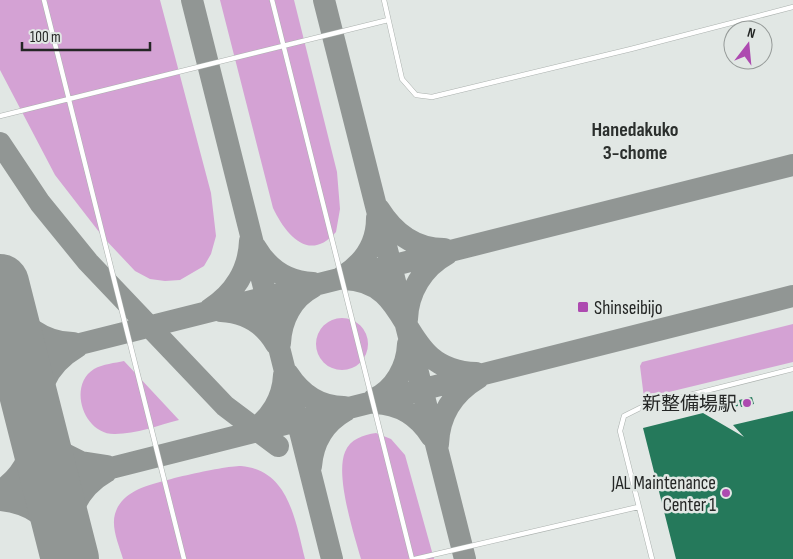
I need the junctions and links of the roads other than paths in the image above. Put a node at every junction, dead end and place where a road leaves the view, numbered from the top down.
1 (44, 0) edge
2 (272, 0) edge
3 (384, 0) edge
4 (793, 7) edge
5 (388, 20) junction
6 (284, 46) junction
7 (69, 100) junction
8 (0, 116) edge
9 (793, 369) edge
10 (638, 507) junction
11 (184, 559) edge
12 (414, 559) edge
13 (652, 559) edge

1 - 7 lane
2 - 6 lane
3 - 5 lane
4 - 5 lane
5 - 6 lane
6 - 7 lane
6 - 12 lane
7 - 8 lane
7 - 11 lane
9 - 10 lane
10 - 12 lane
10 - 13 lane

